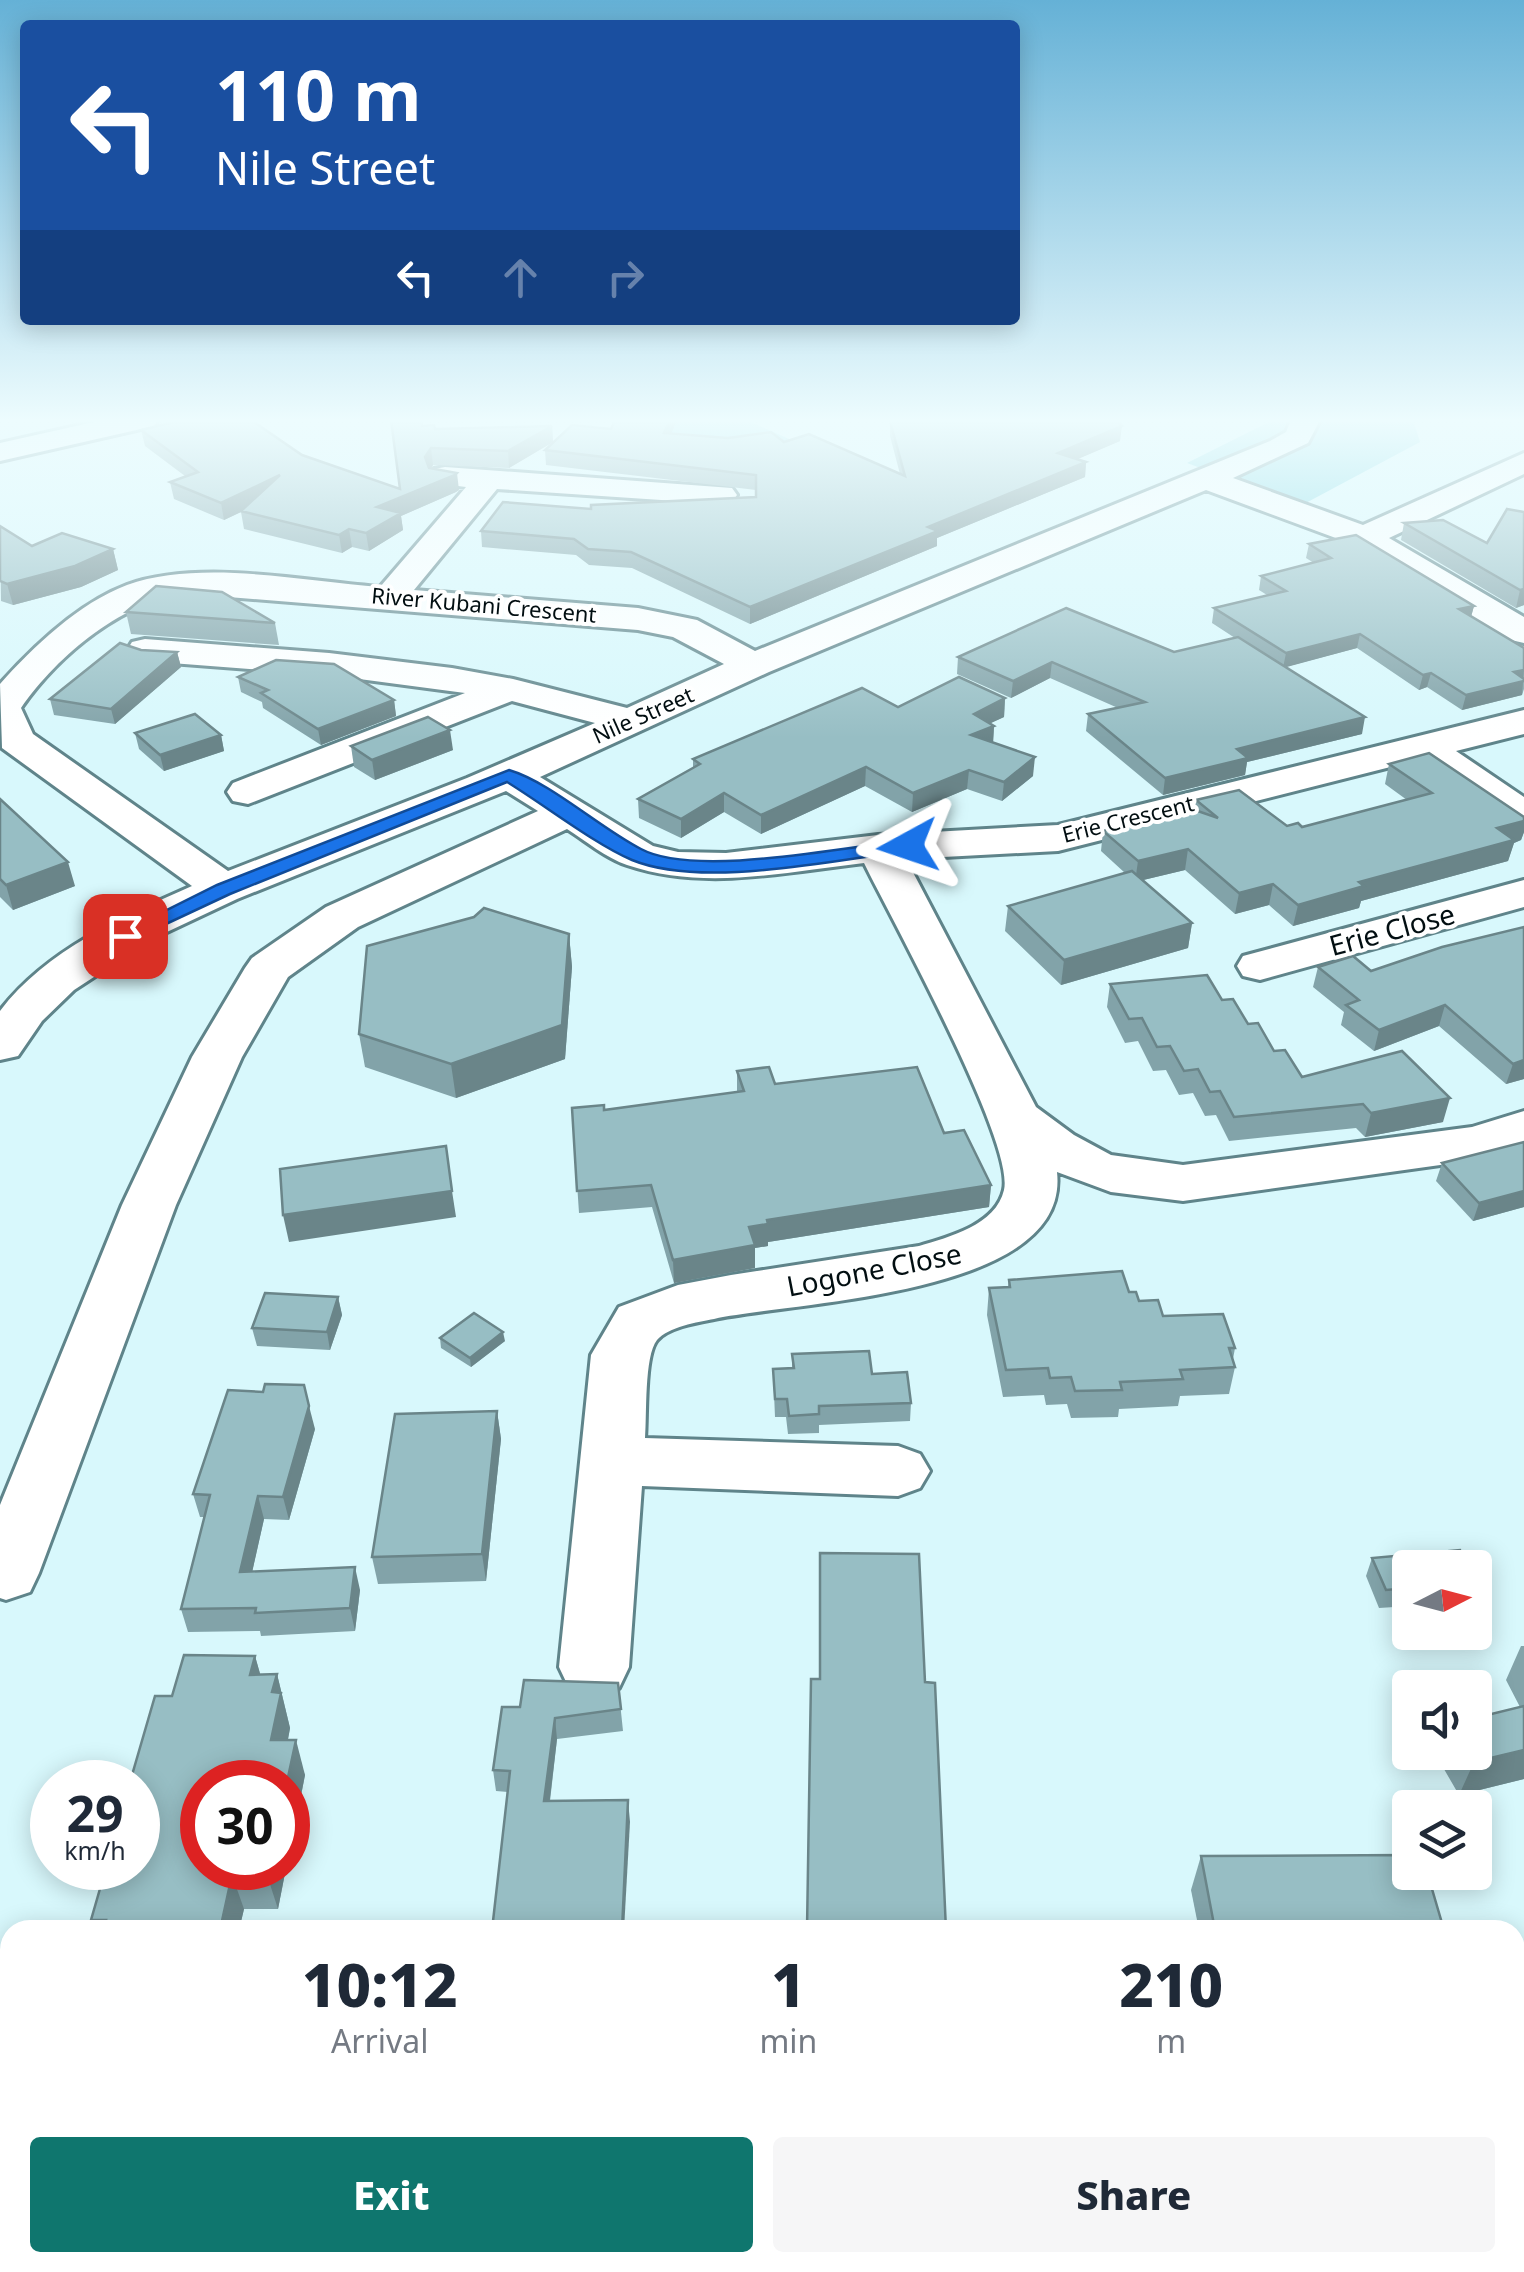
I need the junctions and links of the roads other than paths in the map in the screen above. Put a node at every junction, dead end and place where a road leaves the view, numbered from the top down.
1 (450, 526) edge
2 (1092, 526) edge
3 (1334, 526) edge
4 (1387, 526) edge
5 (1364, 537) junction
6 (391, 596) junction
7 (1524, 632) edge
8 (145, 650) edge
9 (753, 666) junction
10 (511, 688) junction
11 (630, 721) junction
12 (1524, 722) edge
13 (1422, 746) junction
14 (509, 775) junction
15 (248, 792) dead end
16 (566, 814) junction
17 (1524, 816) edge
18 (878, 848) junction
19 (224, 890) junction
20 (1524, 893) edge
21 (1260, 966) dead end
22 (0, 1046) edge
23 (1014, 1117) junction
24 (1524, 1128) edge
25 (612, 1461) junction
26 (898, 1471) dead end
27 (6, 1573) dead end
28 (594, 1666) dead end

1 - 6 street
2 - 9 street, Nile Street
3 - 5 street
4 - 5 street
5 - 7 street
6 - 9 street, River Kubani Crescent
6 - 19 street, River Kubani Crescent
8 - 10 street
9 - 11 street, Nile Street
10 - 11 street
10 - 15 street
11 - 14 street, Nile Street
12 - 13 street, Erie Crescent
13 - 17 street
13 - 18 street, Erie Crescent
14 - 16 street, Erie Crescent
14 - 19 street, Nile Street
16 - 18 street, Erie Crescent
16 - 27 street
18 - 23 street, Logone Close
19 - 22 street, Nile Street
20 - 21 street, Erie Close
23 - 24 street
23 - 25 street, Logone Close
25 - 26 street
25 - 28 street, Logone Close

